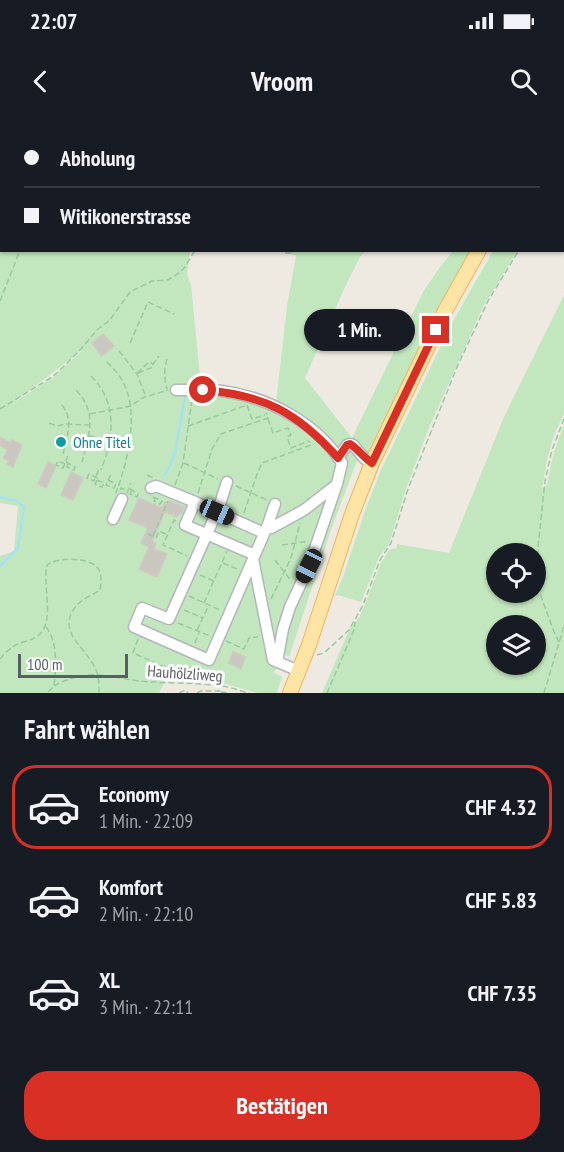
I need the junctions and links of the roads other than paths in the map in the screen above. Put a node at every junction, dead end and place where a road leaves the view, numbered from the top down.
1 (478, 252) edge
2 (172, 390) road end
3 (338, 458) junction
4 (372, 463) junction
5 (227, 482) dead end
6 (337, 484) junction
7 (153, 493) dead end
8 (119, 497) road end
9 (195, 502) junction
10 (275, 504) dead end
11 (217, 512) junction
12 (113, 519) dead end
13 (266, 530) junction
14 (207, 534) junction
15 (254, 557) junction
16 (277, 662) junction
17 (299, 671) junction
18 (290, 693) edge

1 - 4 main road
2 - 3 lane
3 - 4 lane
3 - 6 lane
4 - 17 main road
5 - 11 lane
6 - 13 lane
6 - 16 lane
7 - 9 lane
8 - 12 lane
9 - 11 lane
9 - 14 lane
10 - 13 lane
11 - 13 lane
11 - 14 lane
13 - 15 lane
14 - 15 lane
14 - 15 lane
15 - 16 lane
16 - 17 lane
17 - 18 main road

